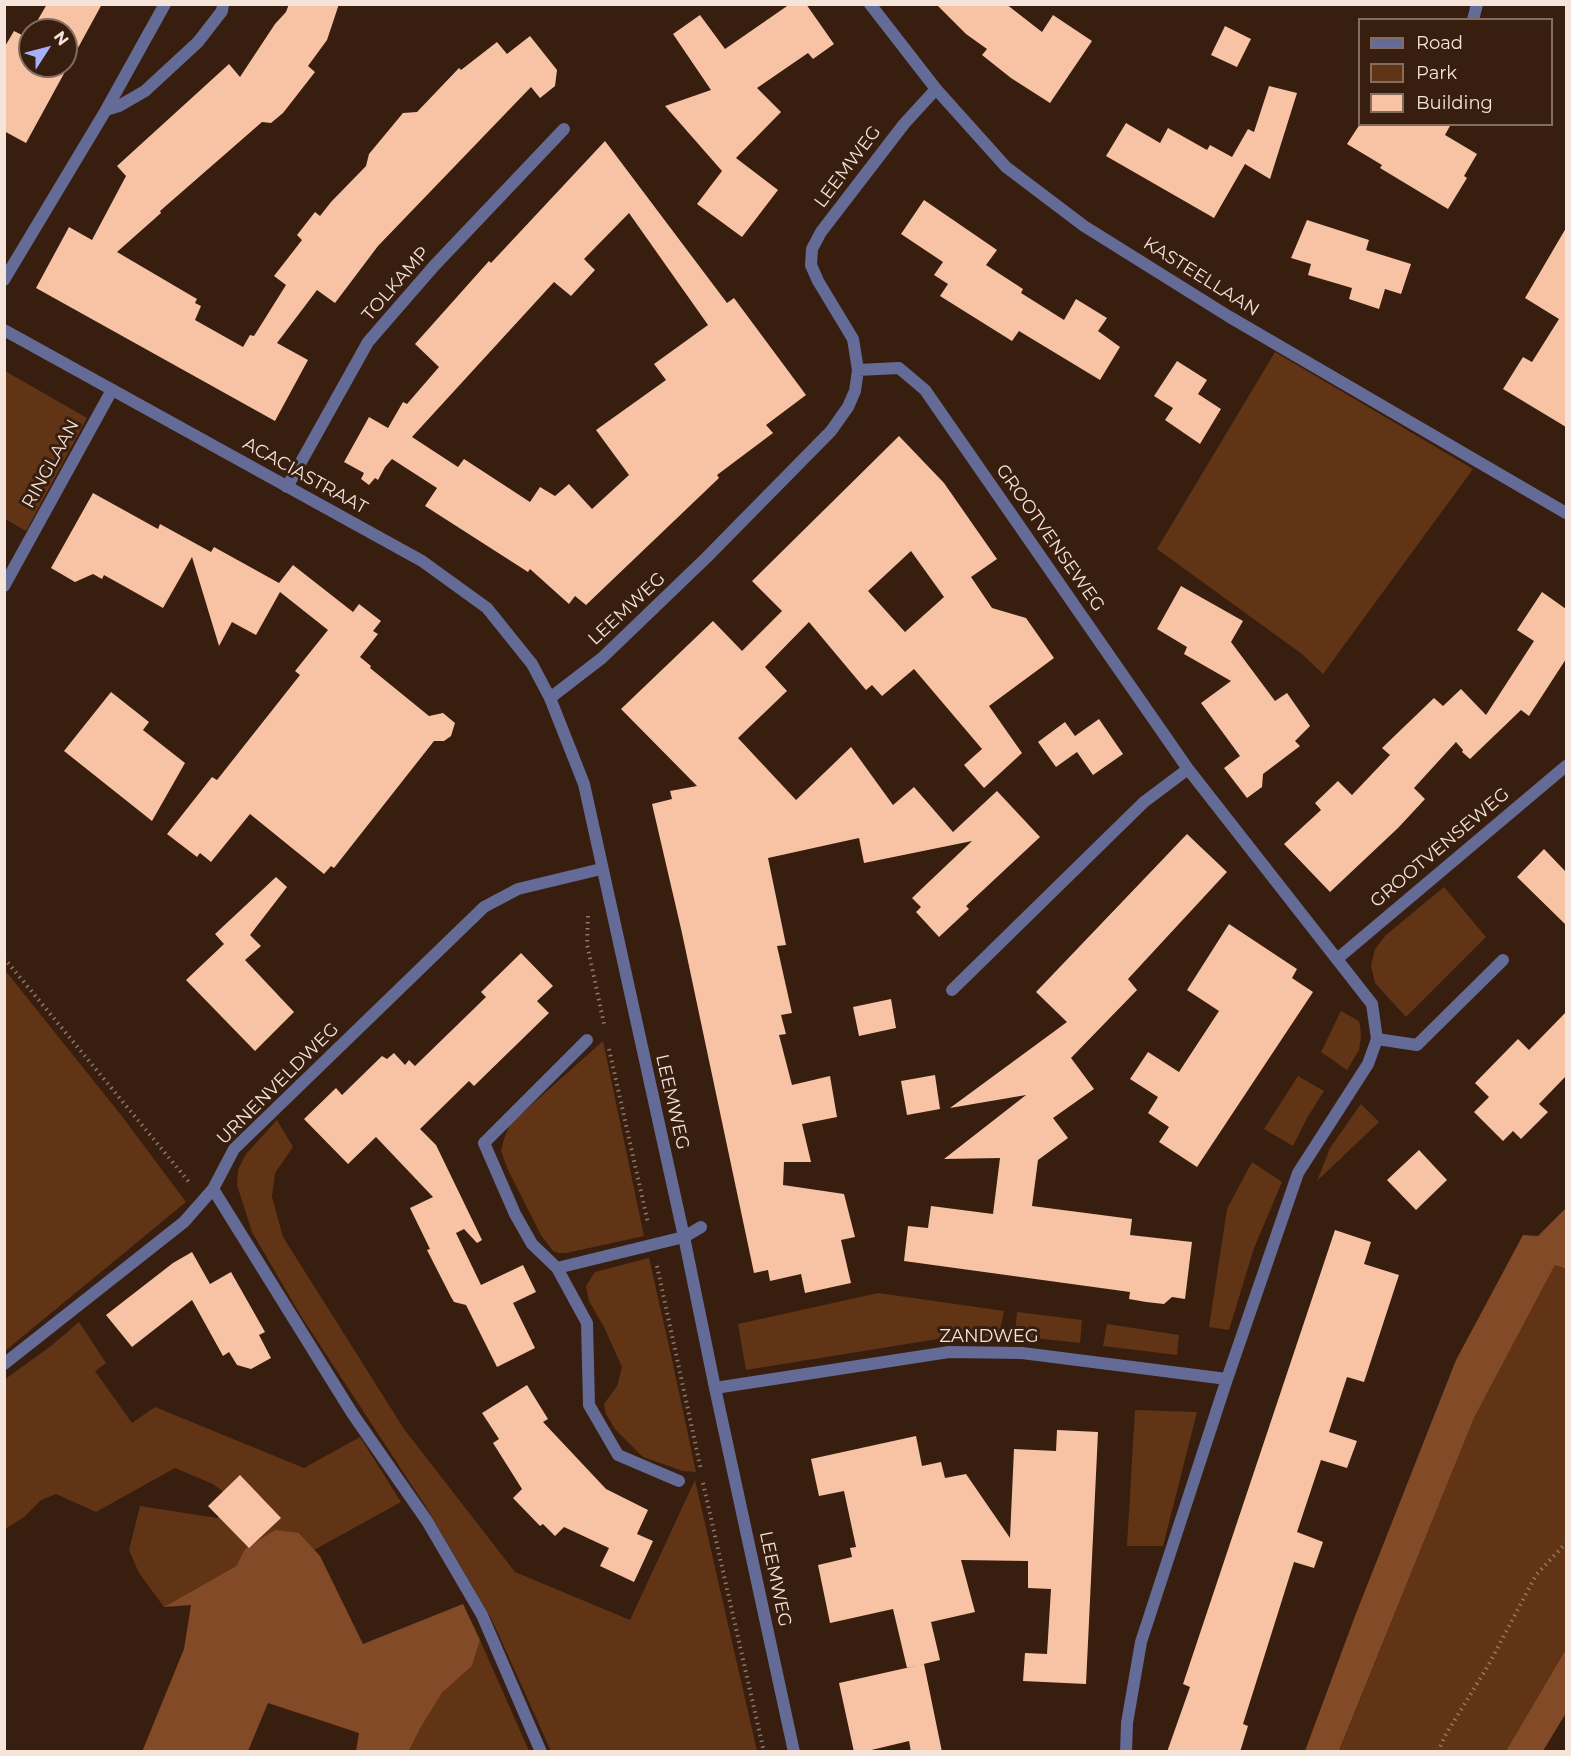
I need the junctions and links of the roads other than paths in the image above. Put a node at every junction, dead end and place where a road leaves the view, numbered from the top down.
1 (165, 4) edge
2 (223, 4) edge
3 (870, 4) edge
4 (936, 89) junction
5 (106, 110) junction
6 (564, 129) dead end
7 (4, 280) edge
8 (4, 330) edge
9 (858, 370) junction
10 (112, 390) junction
11 (287, 487) junction
12 (1566, 513) edge
13 (4, 586) edge
14 (550, 698) junction
15 (1566, 766) edge
16 (1188, 769) junction
17 (601, 869) junction
18 (1337, 959) junction
19 (1503, 960) dead end
20 (952, 990) dead end
21 (587, 1040) dead end
22 (1377, 1040) junction
23 (213, 1189) junction
24 (701, 1227) dead end
25 (684, 1237) junction
26 (557, 1268) junction
27 (4, 1364) edge
28 (1227, 1379) junction
29 (715, 1388) junction
30 (679, 1481) dead end
31 (541, 1752) edge
32 (794, 1752) edge
33 (1126, 1752) edge

1 - 5 street
2 - 5 street
3 - 4 street, KASTEELLAAN
4 - 9 street, LEEMWEG
4 - 12 street, KASTEELLAAN
5 - 7 street
6 - 11 street, TOLKAMP
8 - 10 street, ACACIASTRAAT
9 - 14 street, LEEMWEG
9 - 16 street, GROOTVENSEWEG
10 - 11 street, ACACIASTRAAT
10 - 13 street, RINGLAAN
11 - 14 street, ACACIASTRAAT
14 - 17 street, LEEMWEG
15 - 18 street, GROOTVENSEWEG
16 - 18 street, GROOTVENSEWEG
16 - 20 street
17 - 23 street, URNENVELDWEG
17 - 25 street, LEEMWEG
18 - 22 street, GROOTVENSEWEG
19 - 22 street
21 - 26 street
22 - 28 street
23 - 27 street, URNENVELDWEG
23 - 31 street
24 - 25 street
25 - 26 street
25 - 29 street, LEEMWEG
26 - 30 street
28 - 29 street, ZANDWEG
28 - 33 street
29 - 32 street, LEEMWEG

